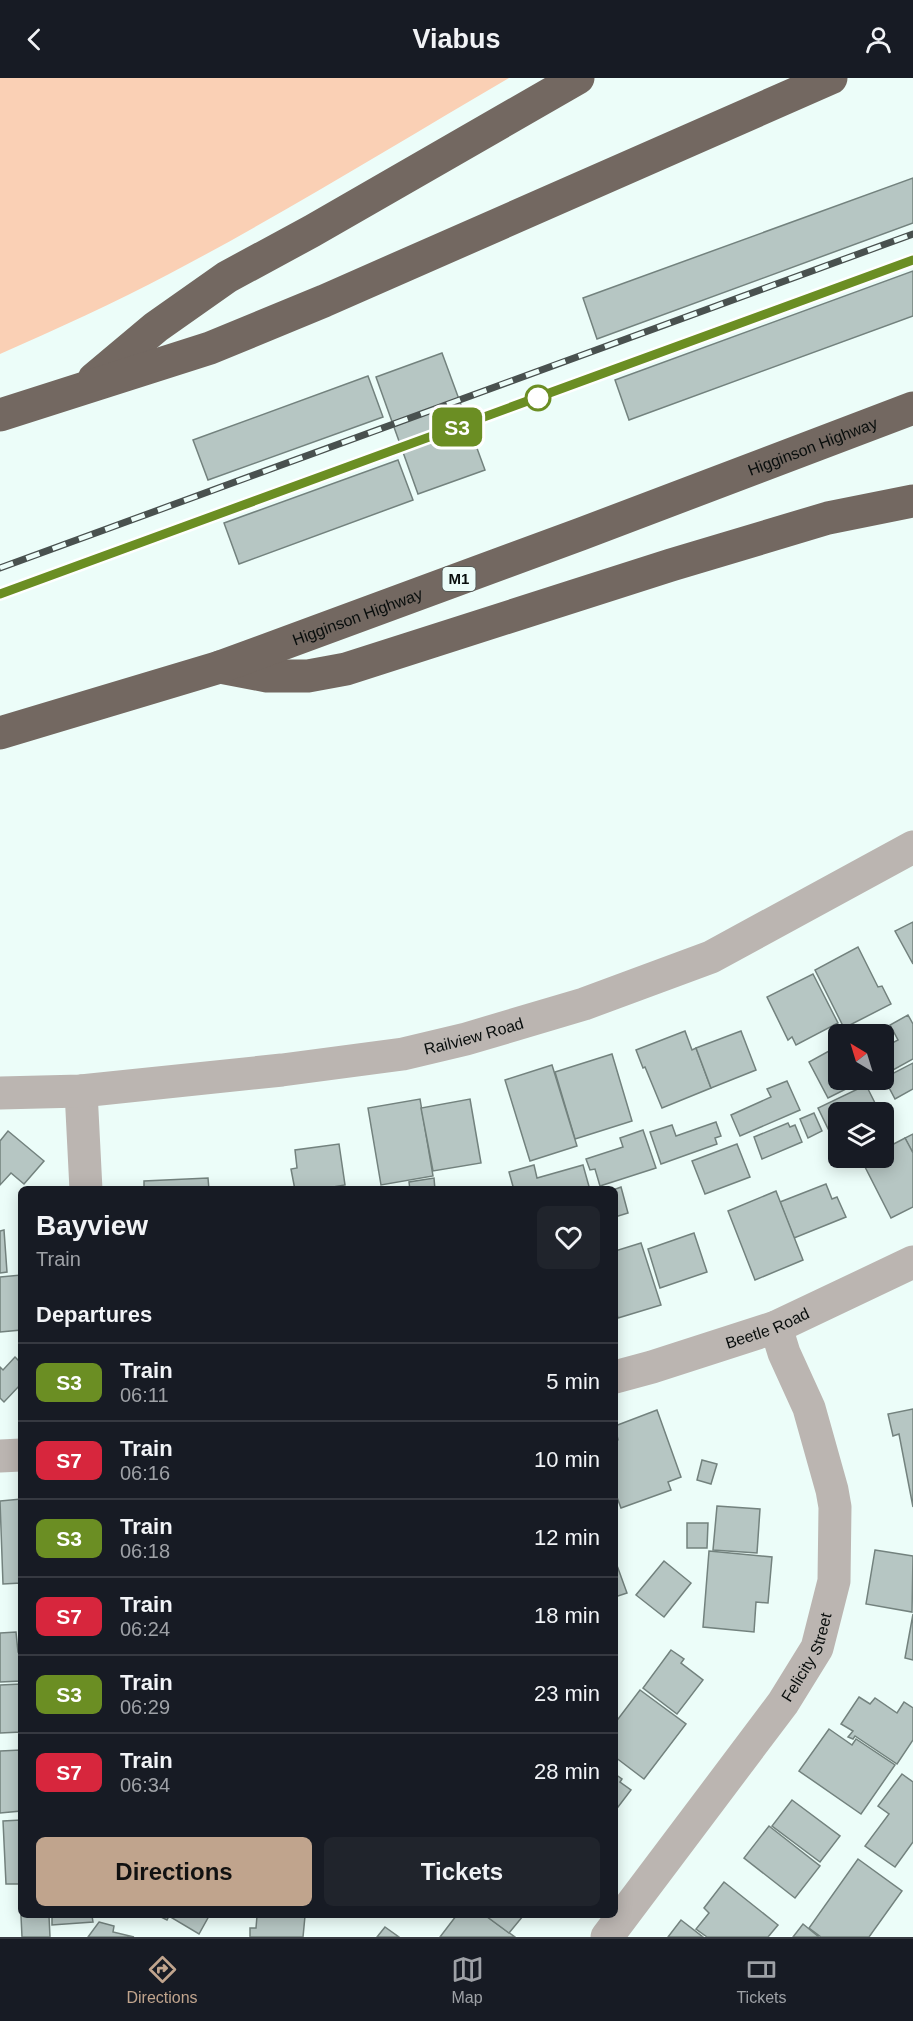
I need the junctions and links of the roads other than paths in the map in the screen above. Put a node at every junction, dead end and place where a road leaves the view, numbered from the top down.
1 (578, 78) edge
2 (831, 78) edge
3 (81, 390) junction
4 (913, 408) edge
5 (0, 415) edge
6 (913, 501) edge
7 (220, 667) junction
8 (0, 733) edge
9 (913, 847) edge
10 (81, 1091) junction
11 (0, 1093) edge
12 (86, 1186) edge
13 (913, 1262) edge
14 (776, 1327) junction
15 (618, 1376) edge
16 (18, 1455) edge
17 (0, 1456) edge
18 (607, 1937) edge

1 - 3 highway
2 - 3 highway
3 - 5 highway
4 - 7 highway, Higginson Highway / M1
6 - 7 highway
7 - 8 highway, Higginson Highway / M1
9 - 10 street, Railview Road
10 - 11 street, Railview Road
10 - 12 street
13 - 14 street, Beetle Road
14 - 15 street, Beetle Road
14 - 18 street, Felicity Street
16 - 17 street

